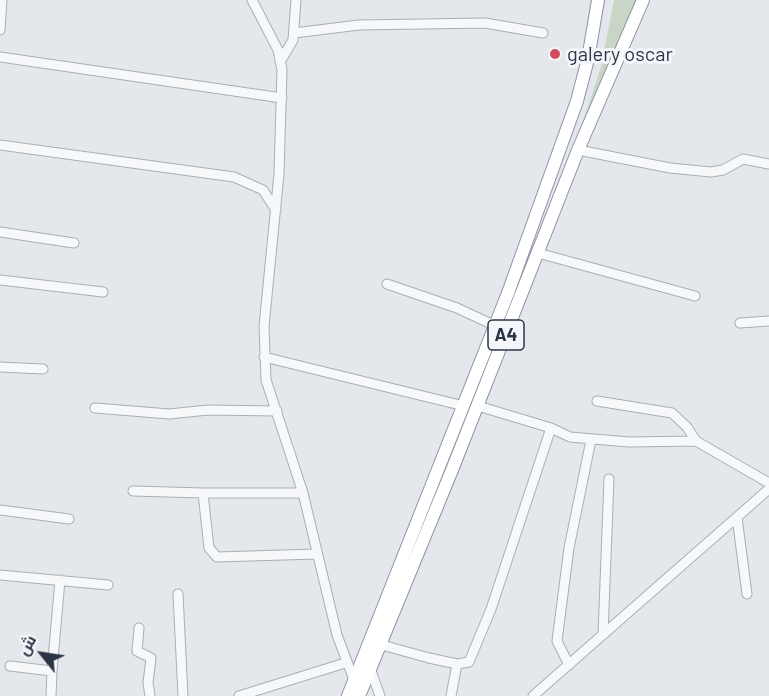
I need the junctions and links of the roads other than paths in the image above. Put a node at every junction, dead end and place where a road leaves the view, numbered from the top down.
1 (2, 0) edge
2 (252, 0) edge
3 (296, 0) edge
4 (598, 0) edge
5 (643, 0) edge
6 (0, 30) edge
7 (294, 33) junction
8 (543, 33) dead end
9 (0, 57) edge
10 (280, 62) junction
11 (282, 98) junction
12 (0, 145) edge
13 (578, 150) junction
14 (769, 164) edge
15 (276, 210) junction
16 (0, 232) edge
17 (74, 243) dead end
18 (538, 252) junction
19 (0, 280) edge
20 (387, 285) dead end
21 (103, 292) dead end
22 (695, 296) dead end
23 (769, 321) edge
24 (740, 323) dead end
25 (495, 326) junction
26 (508, 331) junction
27 (264, 357) junction
28 (0, 367) edge
29 (43, 369) dead end
30 (597, 401) dead end
31 (464, 406) junction
32 (478, 406) junction
33 (95, 408) dead end
34 (277, 411) junction
35 (551, 428) junction
36 (591, 440) junction
37 (696, 441) junction
38 (609, 479) dead end
39 (769, 483) edge
40 (769, 489) edge
41 (134, 490) dead end
42 (203, 493) junction
43 (303, 493) junction
44 (0, 510) edge
45 (736, 518) junction
46 (69, 519) dead end
47 (317, 554) junction
48 (0, 575) edge
49 (60, 580) junction
50 (108, 585) dead end
51 (178, 594) dead end
52 (747, 594) dead end
53 (138, 628) dead end
54 (603, 635) junction
55 (382, 645) junction
56 (345, 663) junction
57 (457, 664) junction
58 (569, 664) junction
59 (10, 666) dead end
60 (52, 671) junction
61 (364, 677) junction
62 (51, 696) edge
63 (150, 696) edge
64 (183, 696) edge
65 (239, 696) edge
66 (348, 696) edge
67 (359, 696) edge
68 (380, 696) edge
69 (451, 696) edge
70 (533, 696) edge

1 - 6 street
2 - 10 street
3 - 7 street
4 - 25 highway, A4
5 - 13 highway, A4
7 - 8 street
7 - 10 street
9 - 11 street
10 - 11 street
11 - 15 street
12 - 15 street
13 - 14 street
13 - 18 highway, A4
15 - 27 street
16 - 17 street
18 - 22 street
18 - 26 highway, A4
19 - 21 street
20 - 25 street
23 - 24 street
25 - 26 street
25 - 31 highway, A4
26 - 32 highway, A4
27 - 31 street
27 - 34 street
28 - 29 street
30 - 37 street
31 - 61 highway, A4
32 - 35 street
32 - 55 highway, A4
33 - 34 street
34 - 43 street
35 - 36 street
35 - 57 street
36 - 37 street
36 - 58 street
37 - 39 street
38 - 54 street
40 - 45 street
41 - 42 street
42 - 43 street
42 - 47 street
43 - 47 street
44 - 46 street
45 - 52 street
45 - 54 street
47 - 56 street
48 - 49 street
49 - 50 street
49 - 60 street
51 - 64 street
53 - 63 street
54 - 58 street
55 - 57 street
55 - 61 highway, A4
56 - 61 street
56 - 65 street
57 - 69 street
58 - 70 street
59 - 60 street
60 - 62 street
61 - 66 highway, A4
61 - 67 highway, A4
61 - 68 street

